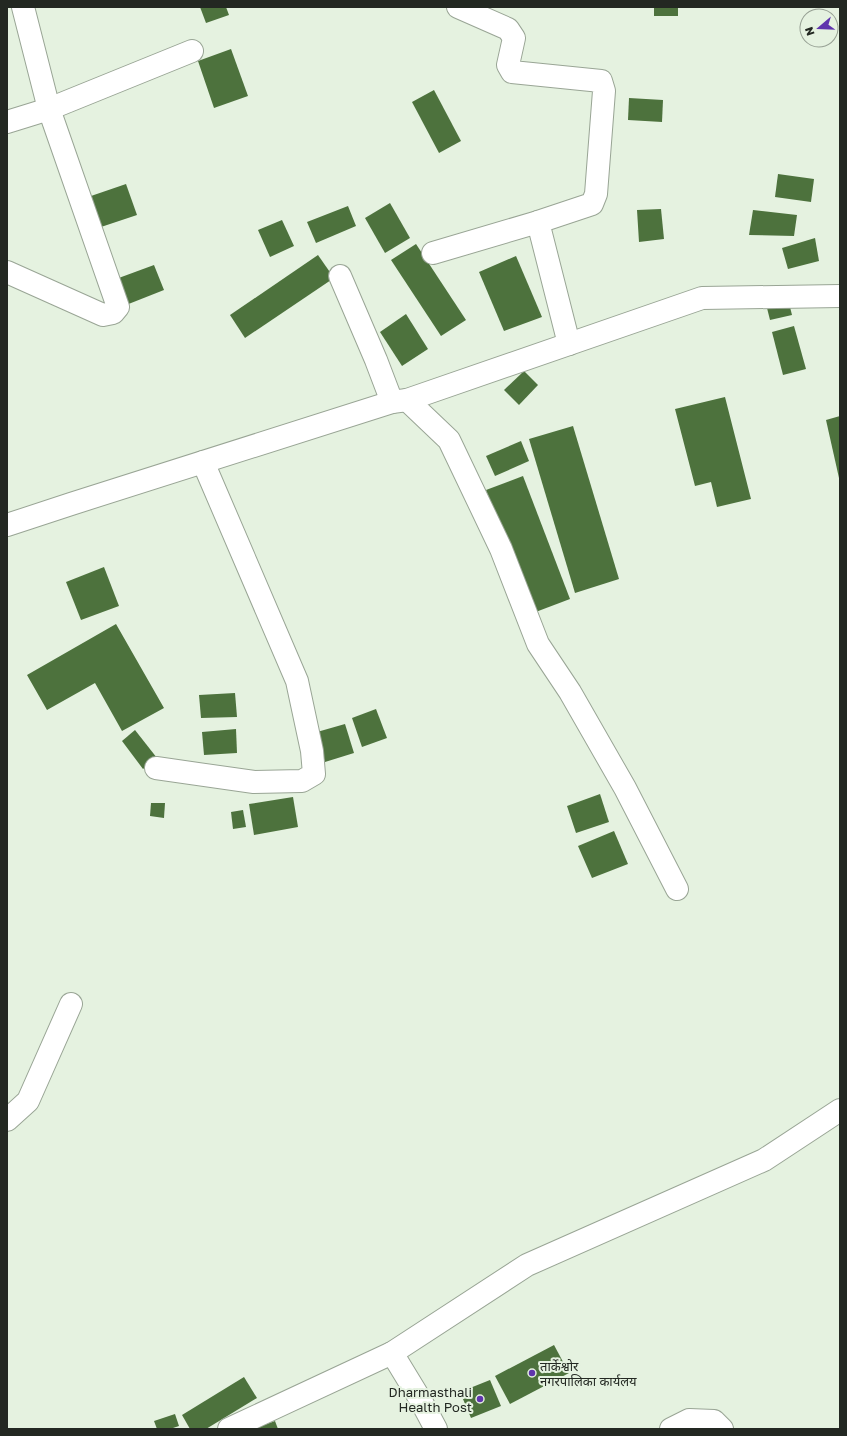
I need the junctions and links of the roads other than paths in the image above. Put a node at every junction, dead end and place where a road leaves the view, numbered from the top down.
1 (23, 7) edge
2 (458, 7) edge
3 (192, 51) dead end
4 (49, 109) junction
5 (7, 122) edge
6 (538, 222) junction
7 (433, 252) dead end
8 (7, 272) edge
9 (340, 276) dead end
10 (840, 296) edge
11 (569, 344) junction
12 (399, 401) junction
13 (203, 462) junction
14 (7, 525) edge
15 (156, 768) dead end
16 (677, 890) dead end
17 (71, 1004) dead end
18 (840, 1110) edge
19 (7, 1120) edge
20 (392, 1353) junction
21 (229, 1429) edge
22 (436, 1429) edge
23 (671, 1429) edge
24 (722, 1429) edge

1 - 4 street
2 - 6 street
3 - 4 street
4 - 5 street
4 - 8 street
6 - 7 street
6 - 11 street
9 - 12 street
10 - 11 street
11 - 12 street
12 - 13 street
12 - 16 street
13 - 14 street
13 - 15 street
17 - 19 street
18 - 20 street
20 - 21 street
20 - 22 street
23 - 24 street

